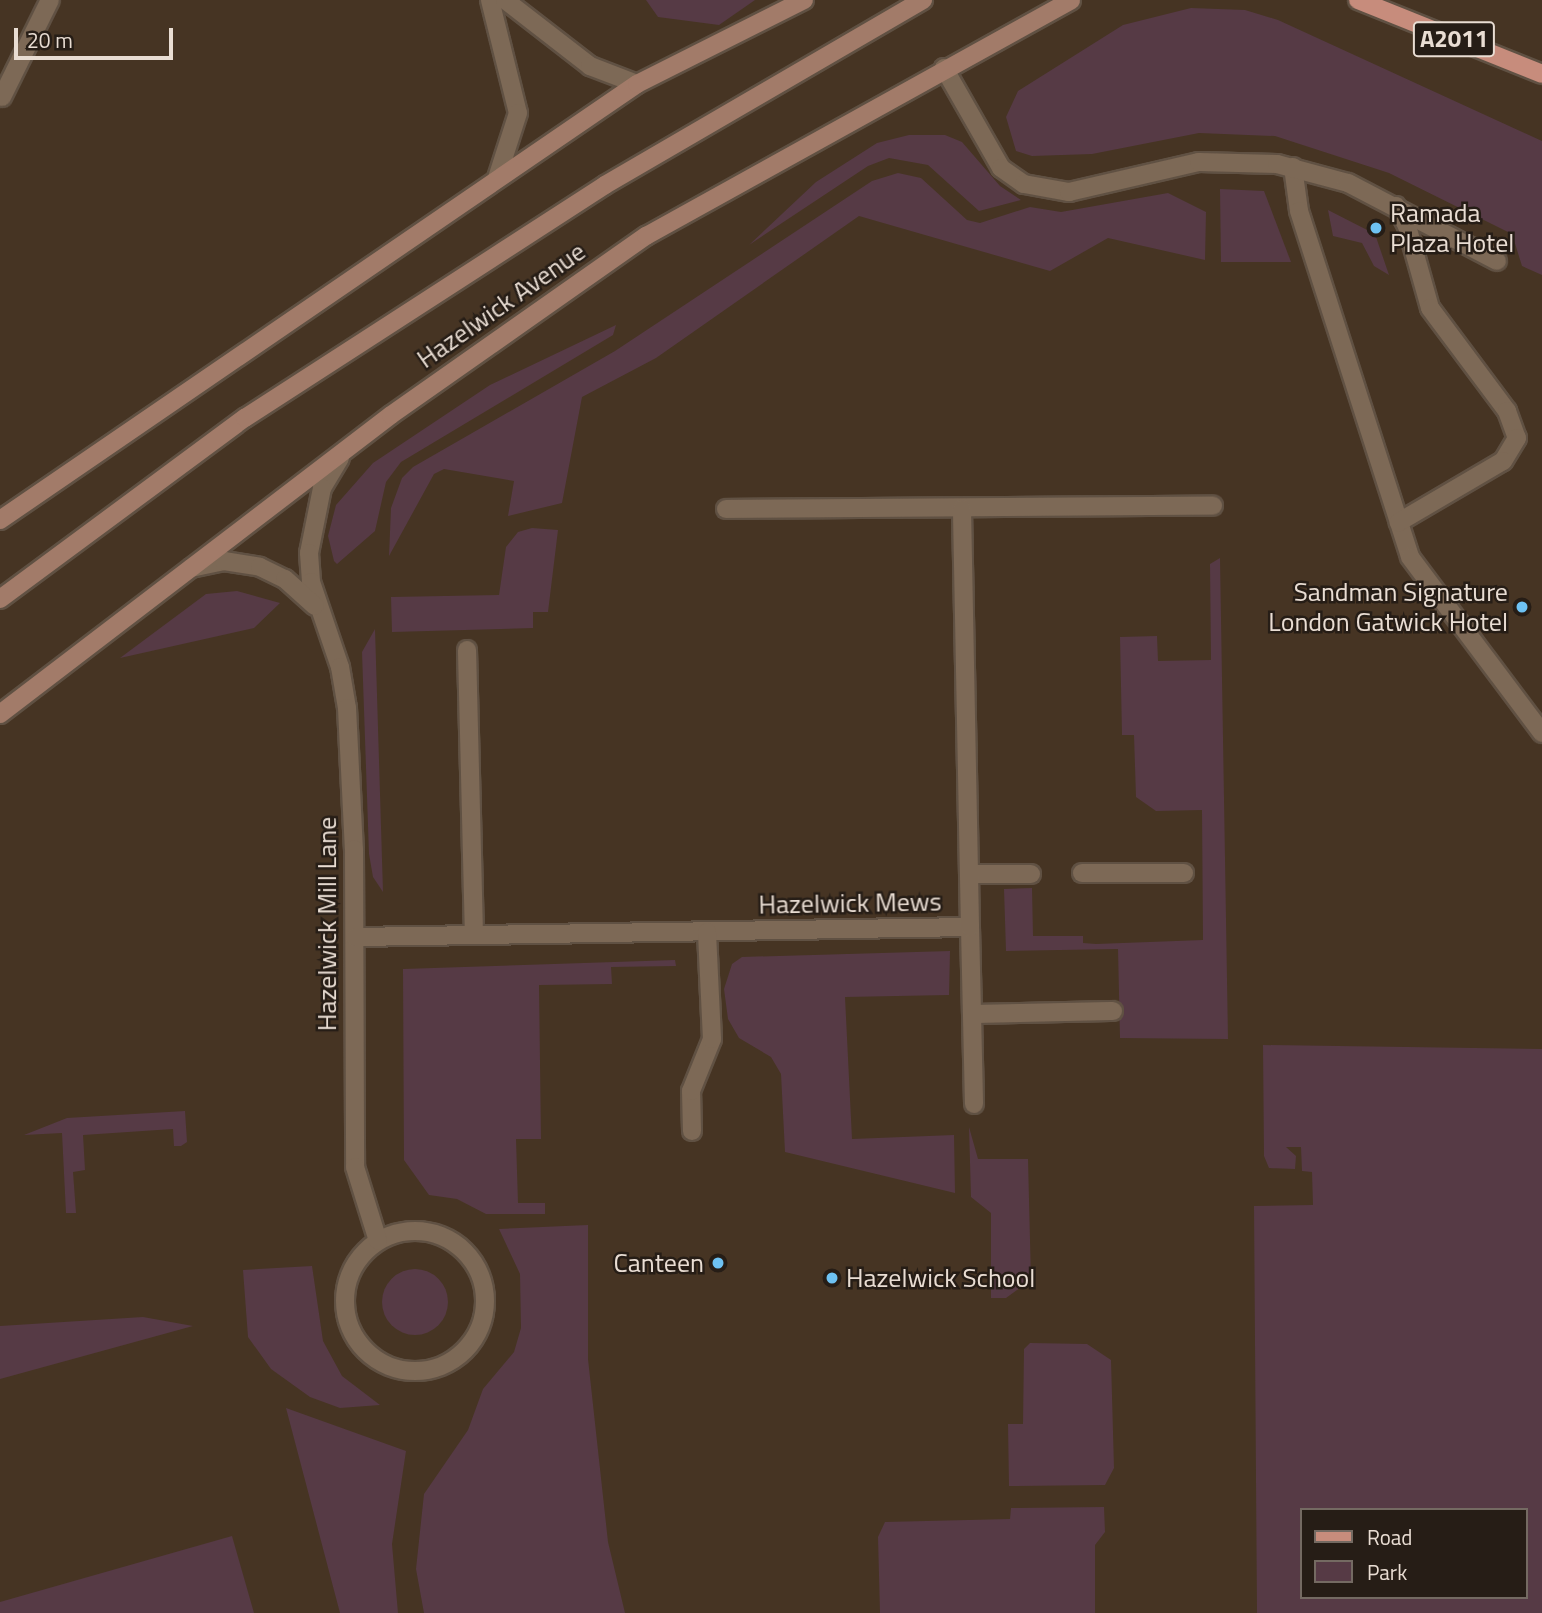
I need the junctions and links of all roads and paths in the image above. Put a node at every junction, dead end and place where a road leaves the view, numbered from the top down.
1 (50, 0) edge
2 (491, 0) edge
3 (505, 0) edge
4 (804, 0) edge
5 (923, 0) edge
6 (1071, 0) edge
7 (1359, 1) edge
8 (944, 68) junction
9 (1542, 74) edge
10 (637, 84) junction
11 (2, 97) edge
12 (1293, 167) junction
13 (497, 178) junction
14 (1396, 206) junction
15 (1497, 261) dead end
16 (340, 458) junction
17 (1213, 506) dead end
18 (726, 509) dead end
19 (962, 509) junction
20 (0, 520) edge
21 (1399, 522) junction
22 (191, 568) junction
23 (0, 599) edge
24 (317, 608) junction
25 (467, 650) dead end
26 (0, 713) edge
27 (1542, 733) edge
28 (1082, 873) dead end
29 (1184, 873) dead end
30 (969, 874) junction
31 (1031, 874) dead end
32 (970, 927) junction
33 (707, 932) junction
34 (474, 934) junction
35 (355, 937) junction
36 (1113, 1011) dead end
37 (972, 1014) junction
38 (974, 1104) dead end
39 (692, 1131) dead end
40 (378, 1241) junction

1 - 11 street
2 - 13 street
3 - 10 street
4 - 10 street
5 - 23 street, Hazelwick Avenue
6 - 8 street, Hazelwick Avenue
7 - 9 main road, A2011
8 - 12 street
8 - 16 street, Hazelwick Avenue
10 - 13 street
12 - 14 street
12 - 21 street
13 - 20 street
14 - 15 street
14 - 21 street
16 - 22 street, Hazelwick Avenue
16 - 24 street, Hazelwick Mill Lane
17 - 19 street
18 - 19 street
19 - 30 street, Hazelwick Mews
21 - 27 street
22 - 24 street, Hazelwick Mill Lane
22 - 26 street, Hazelwick Avenue
24 - 35 street, Hazelwick Mill Lane
25 - 34 street
28 - 29 street
30 - 31 street
30 - 32 street, Hazelwick Mews
32 - 33 street, Hazelwick Mews
32 - 37 street
33 - 34 street, Hazelwick Mews
33 - 39 street
34 - 35 street, Hazelwick Mews
35 - 40 street, Hazelwick Mill Lane
36 - 37 street
37 - 38 street
40 - 40 street

